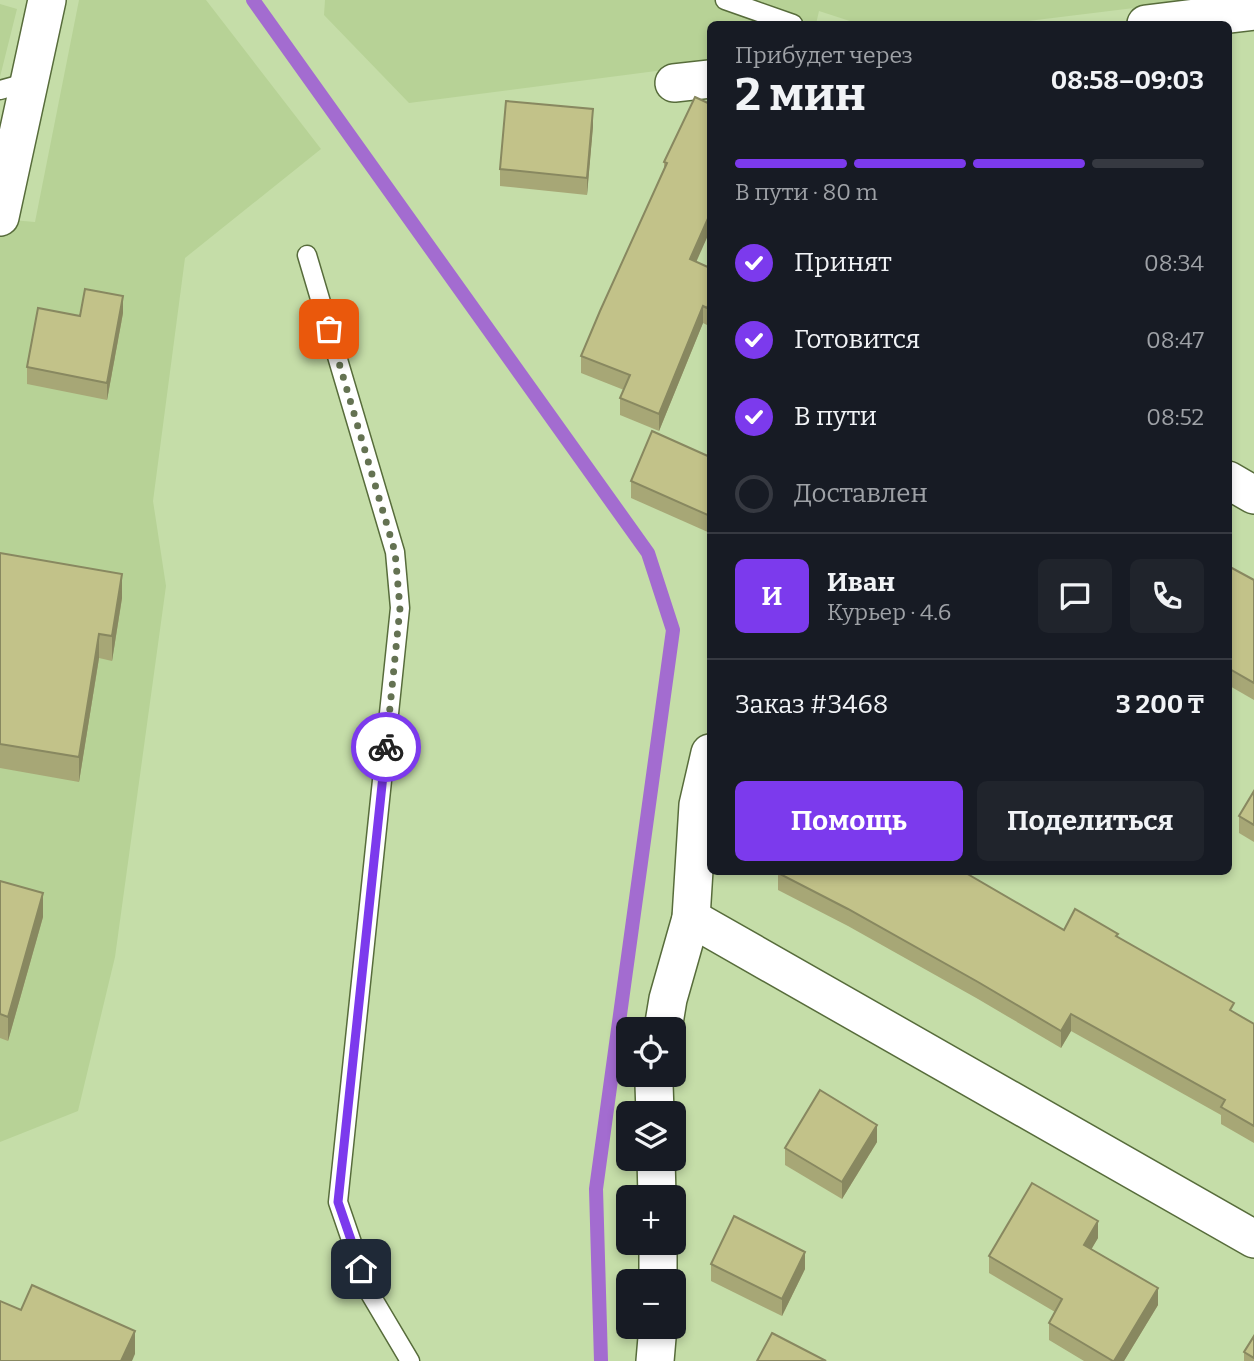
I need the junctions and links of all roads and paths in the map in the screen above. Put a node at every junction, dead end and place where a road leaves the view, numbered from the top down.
1 (47, 0) edge
2 (725, 0) edge
3 (1254, 11) edge
4 (784, 21) edge
5 (1171, 21) edge
6 (707, 79) edge
7 (674, 83) dead end
8 (15, 86) edge
9 (0, 217) edge
10 (307, 255) dead end
11 (1232, 482) edge
12 (1254, 495) edge
13 (707, 766) edge
14 (691, 918) junction
15 (665, 1017) edge
16 (1254, 1239) edge
17 (657, 1339) edge
18 (410, 1361) edge
19 (655, 1361) edge

1 - 8 street
2 - 4 lane
3 - 5 street
6 - 7 street
8 - 9 street
10 - 18 lane
11 - 12 street
13 - 14 street
14 - 15 street
14 - 16 street
17 - 19 street

